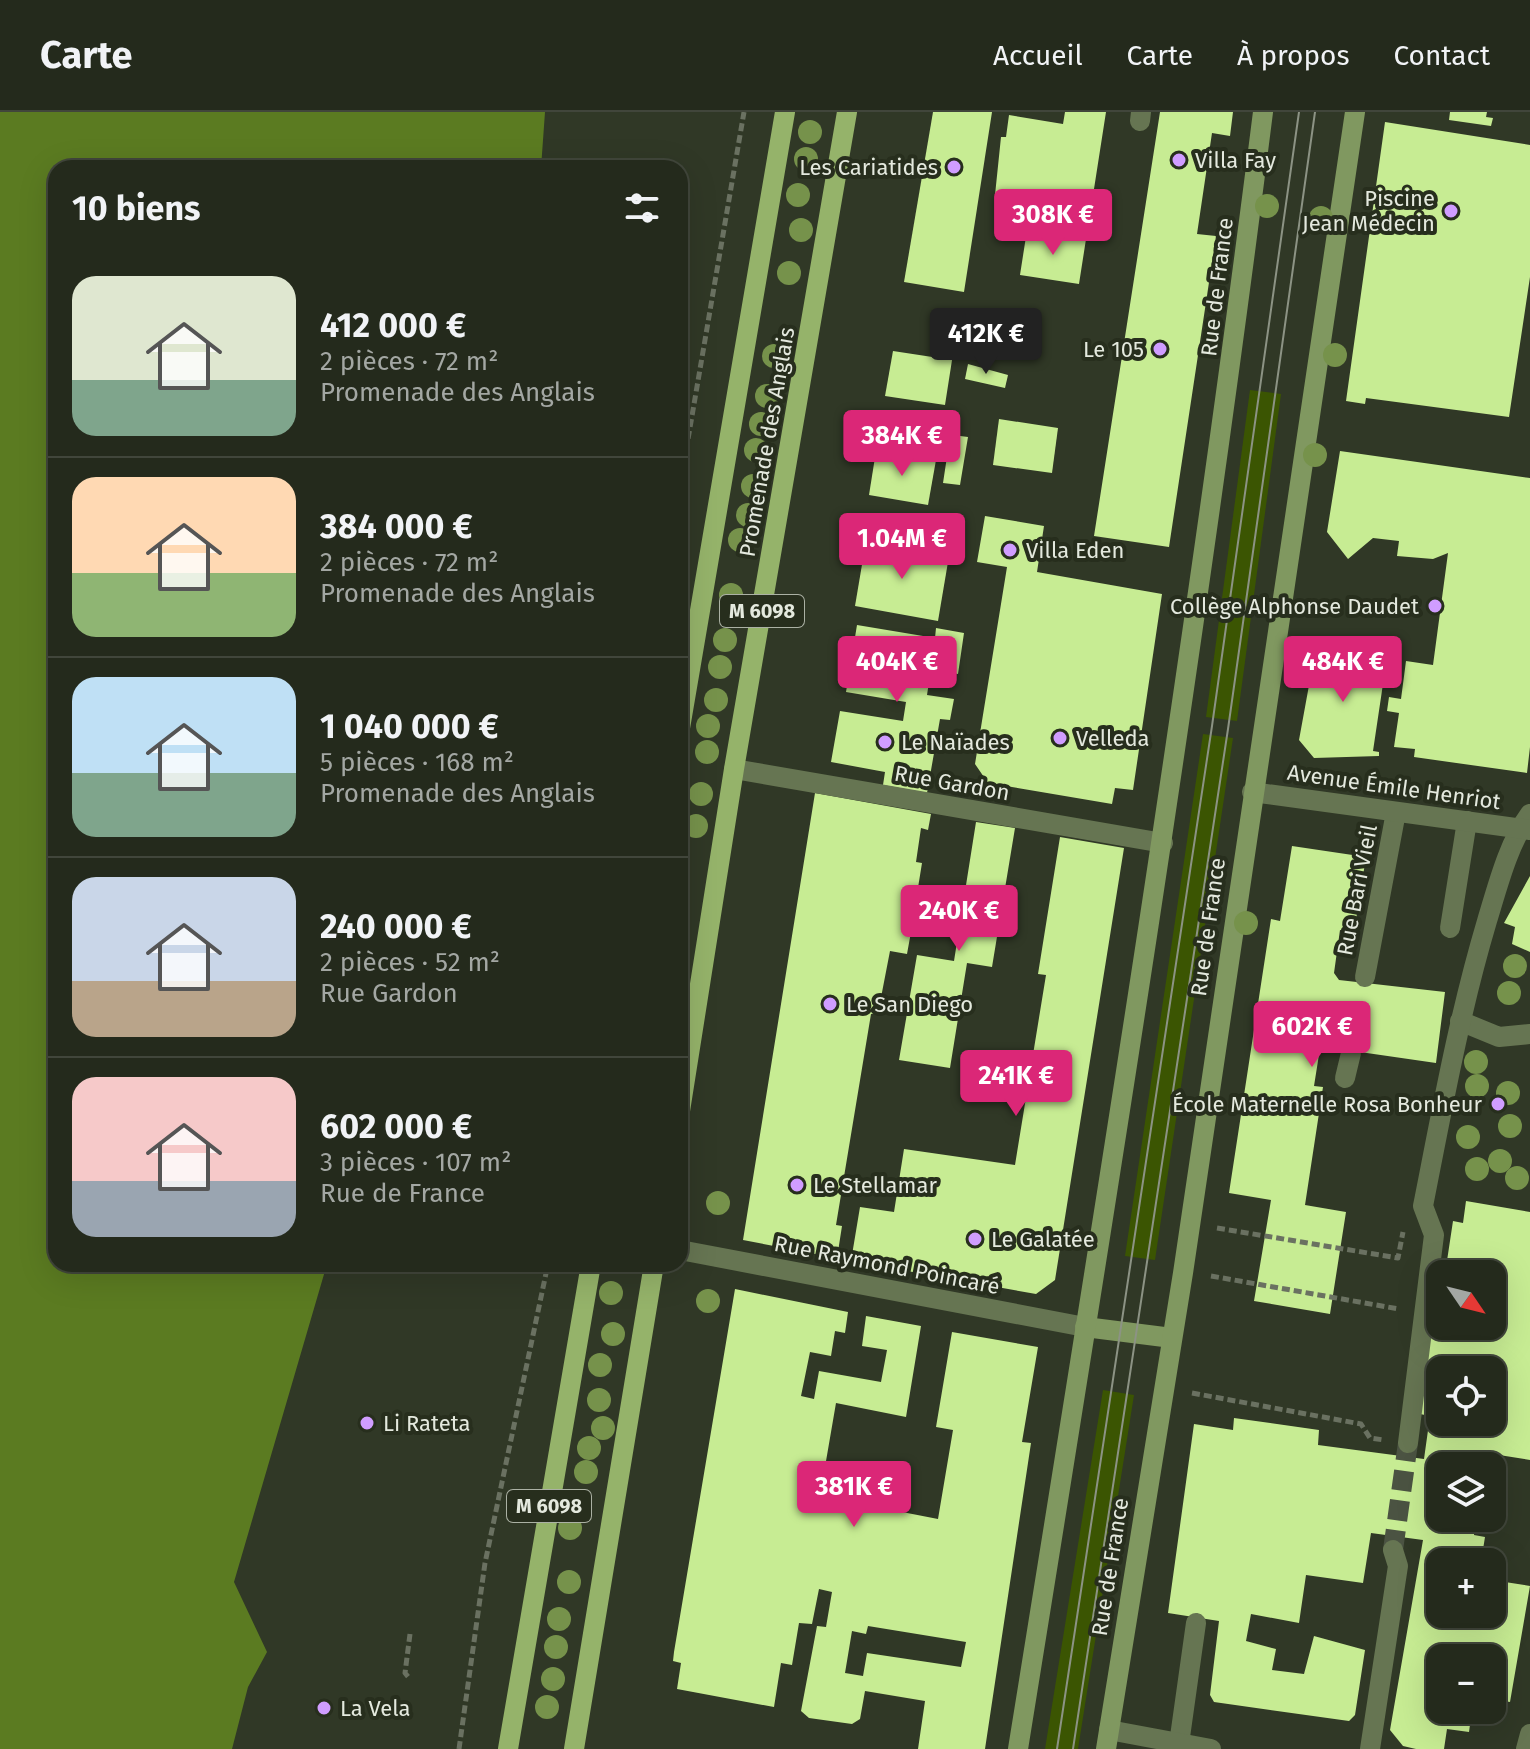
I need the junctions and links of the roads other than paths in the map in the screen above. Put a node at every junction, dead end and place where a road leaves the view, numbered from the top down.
1 (785, 112) edge
2 (847, 112) edge
3 (1263, 112) edge
4 (1355, 112) edge
5 (688, 681) edge
6 (734, 769) junction
7 (1252, 792) junction
8 (1396, 812) junction
9 (1467, 821) junction
10 (1527, 824) edge
11 (1163, 843) junction
12 (1450, 928) dead end
13 (1365, 977) dead end
14 (1460, 1021) junction
15 (1530, 1034) edge
16 (1351, 1053) dead end
17 (688, 1060) edge
18 (1345, 1078) dead end
19 (688, 1252) edge
20 (590, 1272) edge
21 (653, 1272) edge
22 (1085, 1327) junction
23 (1172, 1338) junction
24 (1408, 1443) tunnel mouth
25 (1393, 1550) tunnel mouth
26 (1196, 1623) dead end
27 (1530, 1734) edge
28 (1108, 1740) edge
29 (1179, 1744) junction
30 (508, 1749) edge
31 (574, 1749) edge
32 (1018, 1749) edge
33 (1211, 1749) edge
34 (1370, 1749) edge
35 (1526, 1749) edge

1 - 5 main road, Promenade des Anglais / M 6098
2 - 6 main road, Promenade des Anglais / M 6098
3 - 11 main road, Rue de France
4 - 7 main road, Rue de France
6 - 11 street, Rue Gardon
6 - 17 main road, Promenade des Anglais / M 6098
7 - 8 street, Avenue Émile Henriot
7 - 23 main road, Rue de France
8 - 9 street, Avenue Émile Henriot
8 - 13 street, Rue Bari Vieil
9 - 10 street, Avenue Émile Henriot
9 - 12 street
10 - 14 street
11 - 22 main road, Rue de France
14 - 15 street
14 - 24 street
16 - 18 street
19 - 22 street, Rue Raymond Poincaré
20 - 30 main road, M 6098
21 - 31 main road, M 6098
22 - 23 main road
22 - 32 main road, Rue de France
23 - 28 main road, Rue de France
25 - 34 street
26 - 29 street
27 - 35 street
28 - 29 street
29 - 33 street

